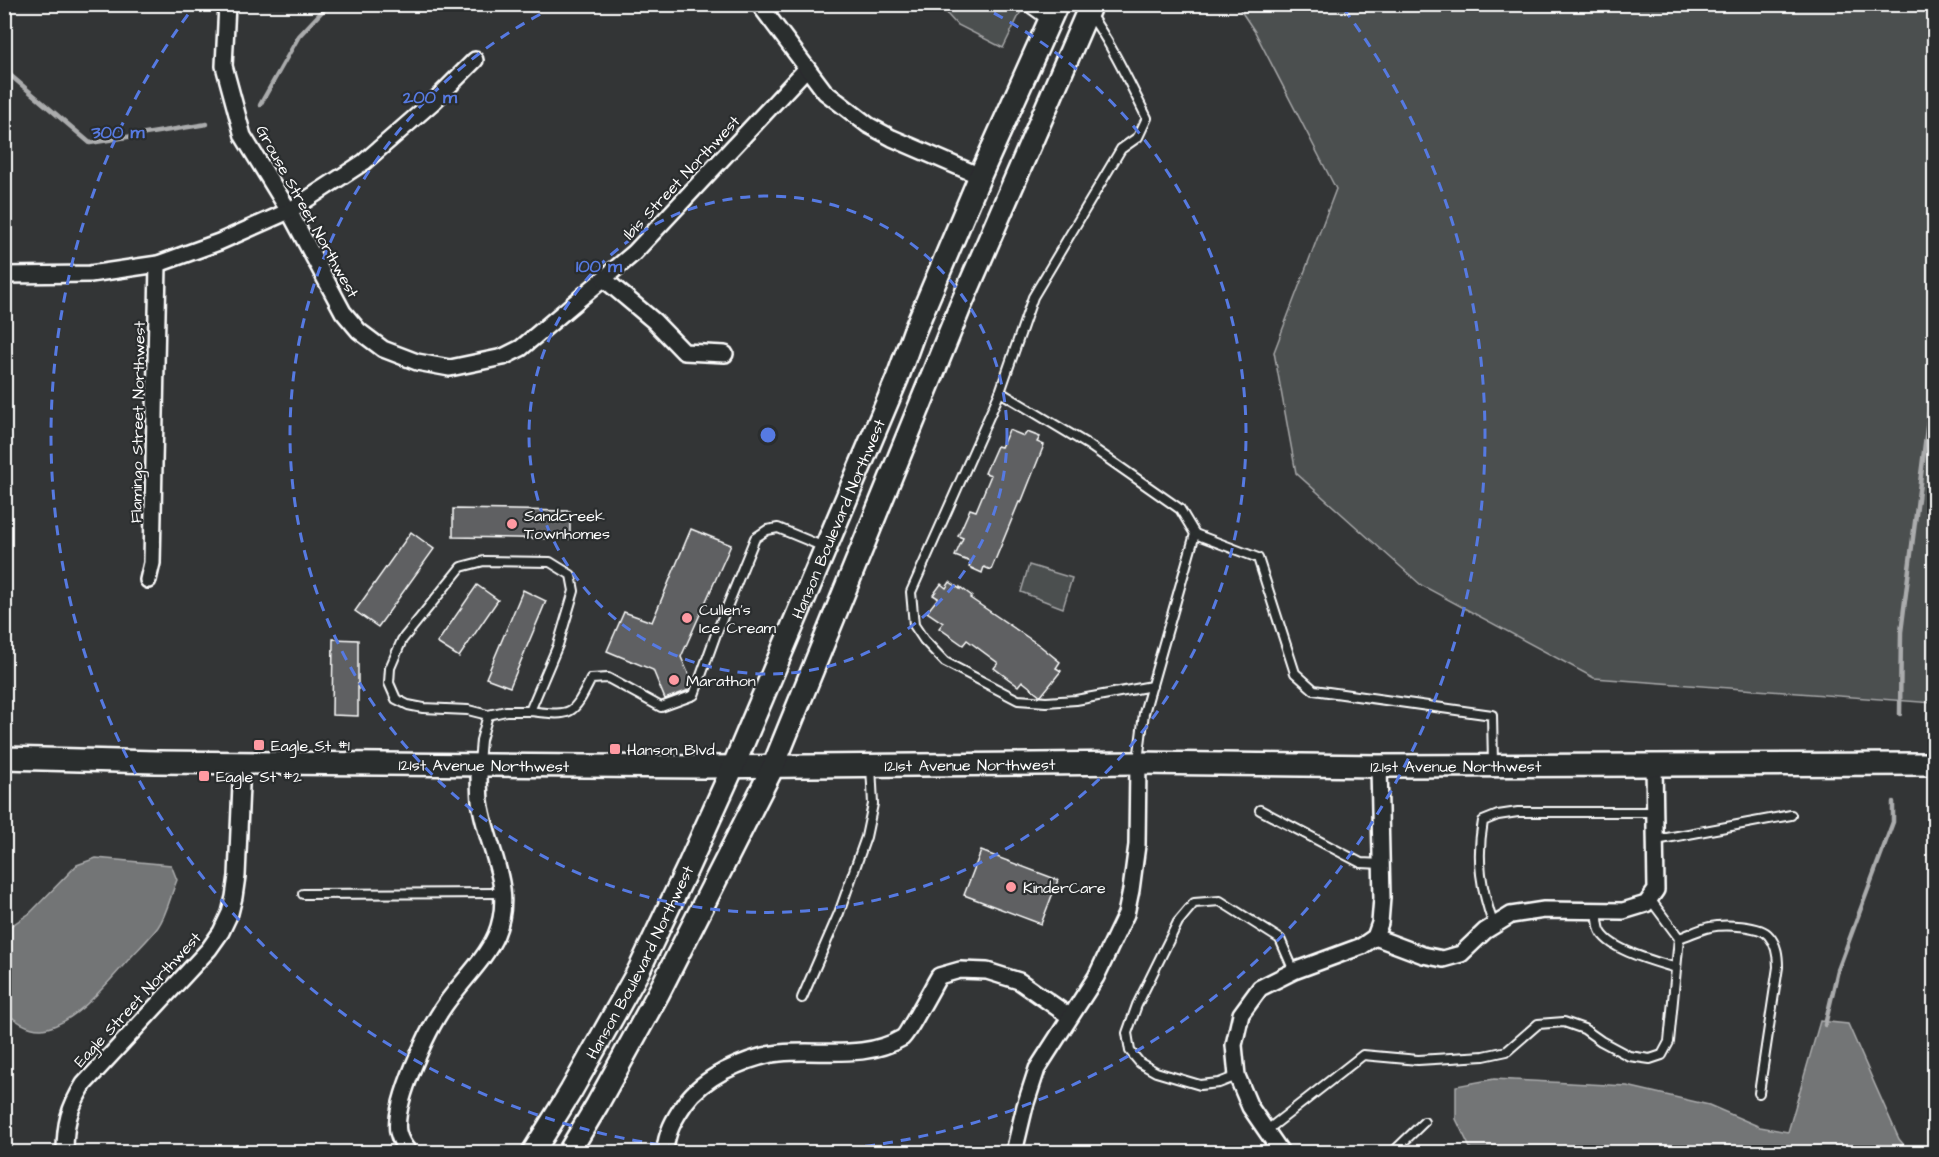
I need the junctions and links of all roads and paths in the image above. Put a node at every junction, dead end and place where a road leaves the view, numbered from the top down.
1 (227, 4) edge
2 (759, 4) edge
3 (1024, 4) edge
4 (1089, 8) edge
5 (1053, 13) edge
6 (475, 60) dead end
7 (807, 68) junction
8 (980, 176) junction
9 (289, 211) junction
10 (158, 264) junction
11 (4, 275) edge
12 (604, 279) junction
13 (941, 353) junction
14 (724, 354) dead end
15 (450, 368) joint
16 (1000, 392) junction
17 (1195, 534) junction
18 (825, 548) junction
19 (148, 580) dead end
20 (1152, 686) junction
21 (530, 711) junction
22 (488, 715) junction
23 (4, 758) edge
24 (242, 762) junction
25 (1138, 763) junction
26 (479, 764) junction
27 (1654, 764) junction
28 (1935, 764) edge
29 (871, 765) junction
30 (1493, 765) junction
31 (1379, 766) junction
32 (733, 767) junction
33 (773, 767) junction
34 (1260, 810) dead end
35 (1655, 813) junction
36 (1791, 815) dead end
37 (1656, 840) junction
38 (1382, 864) junction
39 (503, 893) junction
40 (303, 894) dead end
41 (1650, 899) junction
42 (1597, 910) junction
43 (1494, 926) junction
44 (1375, 937) junction
45 (1679, 938) junction
46 (1676, 968) junction
47 (1294, 971) junction
48 (802, 998) dead end
49 (1070, 1016) junction
50 (1237, 1076) junction
51 (1760, 1093) dead end
52 (1424, 1122) dead end
53 (1266, 1131) junction
54 (65, 1152) edge
55 (409, 1152) edge
56 (533, 1152) edge
57 (568, 1152) edge
58 (665, 1152) edge
59 (1014, 1152) edge
60 (1281, 1152) edge
61 (1393, 1152) edge

1 - 9 street, Grouse Street Northwest
2 - 7 street
3 - 5 lane
4 - 13 main road, Hanson Boulevard Northwest
4 - 16 lane
5 - 8 main road, Hanson Boulevard Northwest
5 - 13 main road
6 - 9 street
7 - 8 street
7 - 12 street, Ibis Street Northwest
8 - 18 main road, Hanson Boulevard Northwest
9 - 10 street
9 - 15 street, Grouse Street Northwest
10 - 11 street
10 - 19 street, Flamingo Street Northwest
12 - 14 street
12 - 15 street, Ibis Street Northwest
13 - 33 main road, Hanson Boulevard Northwest
16 - 17 lane
16 - 20 lane
17 - 20 lane
17 - 30 lane
18 - 21 lane
18 - 32 main road, Hanson Boulevard Northwest
20 - 25 lane
21 - 22 lane
21 - 22 lane
22 - 26 lane
23 - 24 main road, 121st Avenue Northwest
24 - 26 main road, 121st Avenue Northwest
24 - 54 street, Eagle Street Northwest
25 - 29 main road, 121st Avenue Northwest
25 - 31 main road, 121st Avenue Northwest
25 - 49 street
26 - 32 main road, 121st Avenue Northwest
26 - 39 street
27 - 28 main road, 121st Avenue Northwest
27 - 30 main road, 121st Avenue Northwest
27 - 35 street
29 - 33 main road, 121st Avenue Northwest
29 - 48 lane
30 - 31 main road, 121st Avenue Northwest
31 - 38 street
32 - 33 main road, 121st Avenue Northwest
32 - 56 main road, Hanson Boulevard Northwest
33 - 57 main road, Hanson Boulevard Northwest
34 - 38 lane
35 - 37 street
35 - 43 lane
36 - 37 lane
37 - 41 street
38 - 44 street
39 - 40 lane
39 - 55 street
41 - 42 street
41 - 45 lane
42 - 43 street
42 - 46 lane
43 - 44 street
44 - 47 street
45 - 46 lane
45 - 51 lane
46 - 53 lane
47 - 50 street
47 - 50 lane
49 - 58 street
49 - 59 street
50 - 53 street
52 - 61 lane
53 - 60 street

